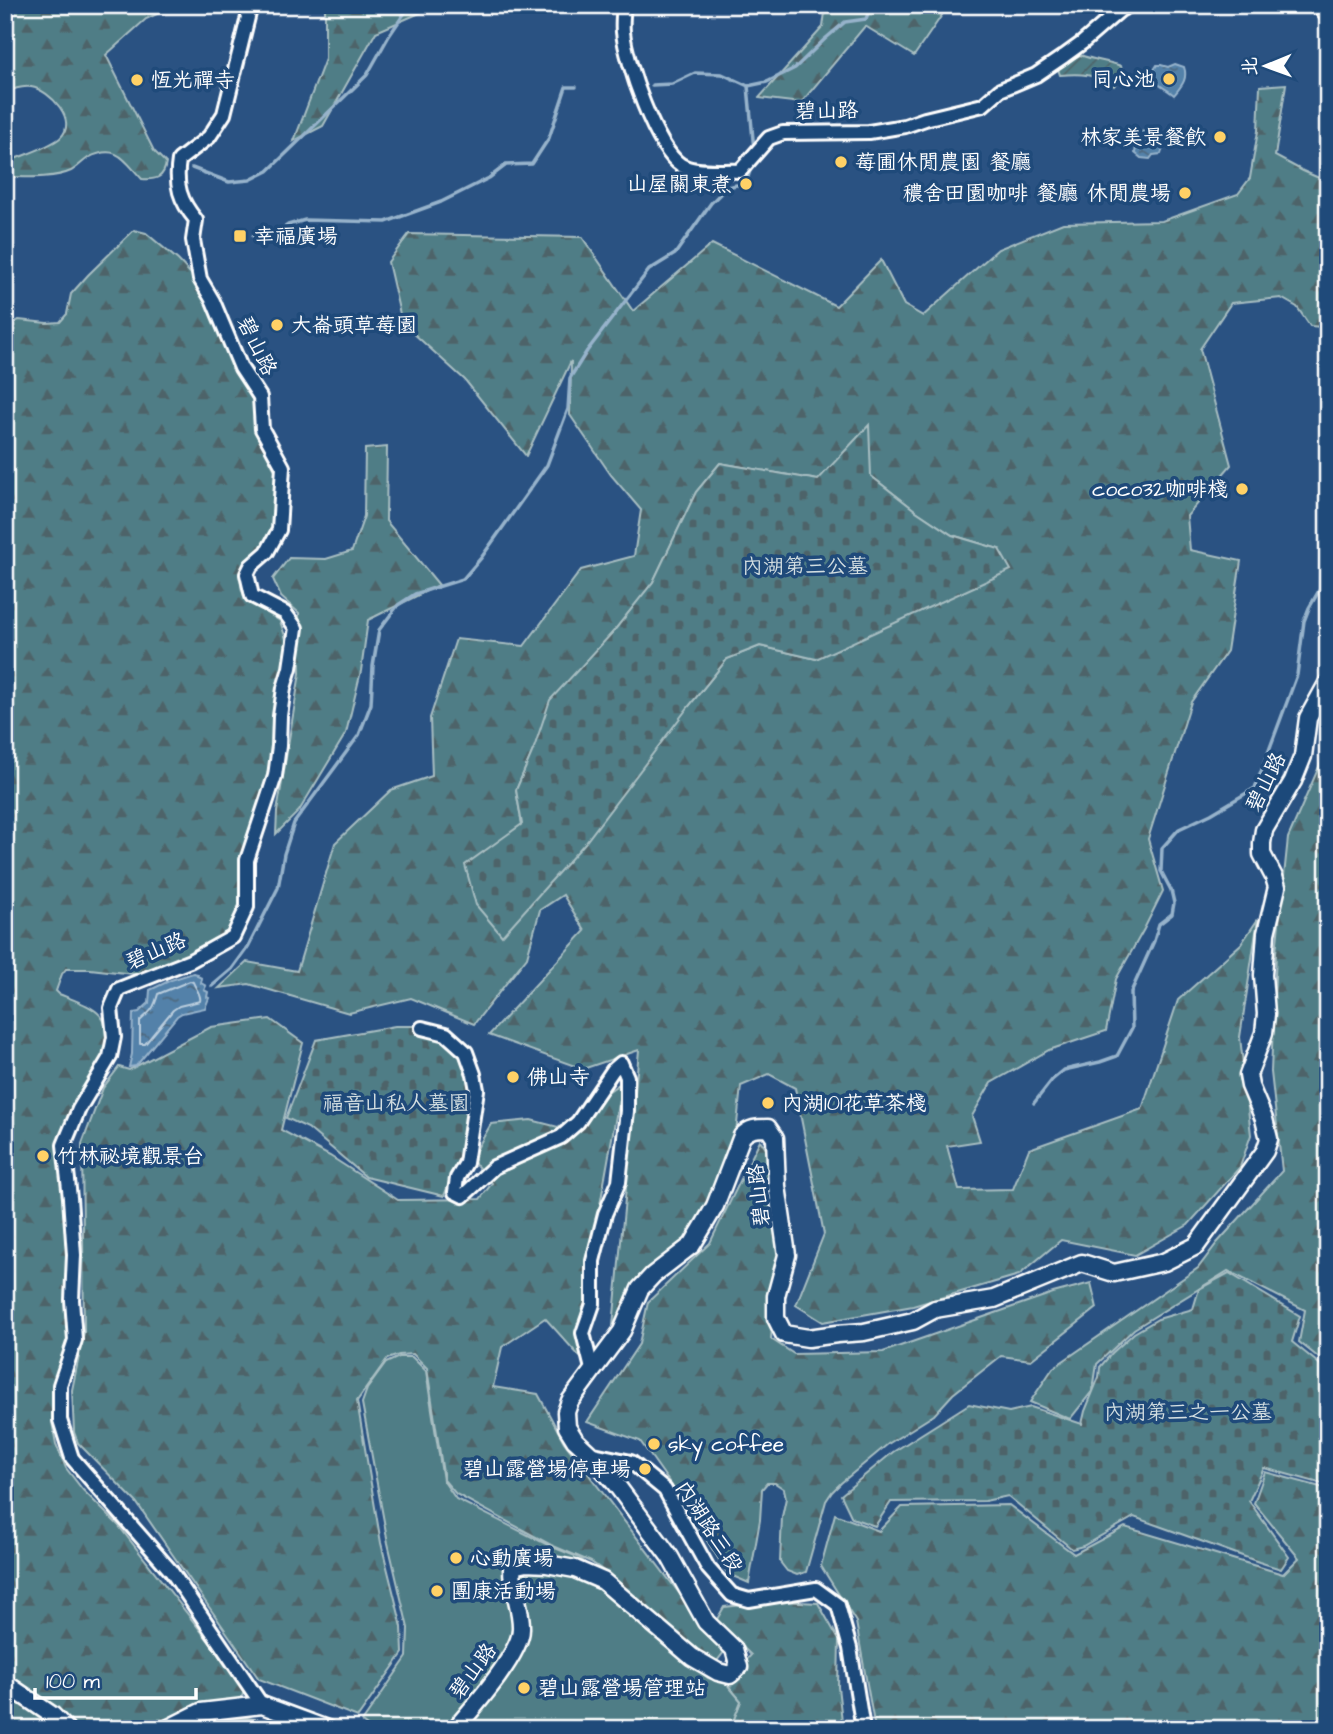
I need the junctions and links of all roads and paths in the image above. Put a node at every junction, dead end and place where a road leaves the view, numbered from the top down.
1 (251, 5) edge
2 (624, 5) edge
3 (1130, 5) edge
4 (1317, 5) edge
5 (1328, 17) edge
6 (1328, 682) edge
7 (422, 1028) dead end
8 (592, 1369) junction
9 (589, 1453) junction
10 (5, 1683) edge
11 (262, 1705) junction
12 (66, 1729) edge
13 (167, 1729) edge
14 (327, 1729) edge
15 (455, 1729) edge
16 (863, 1729) edge

1 - 11 street, 碧山路
2 - 3 street, 碧山路
4 - 5 street
6 - 8 street, 碧山路
7 - 8 street
8 - 9 street, 碧山路
9 - 15 street, 碧山路
9 - 16 street, 內湖路三段
10 - 12 street
11 - 13 street
11 - 14 street

